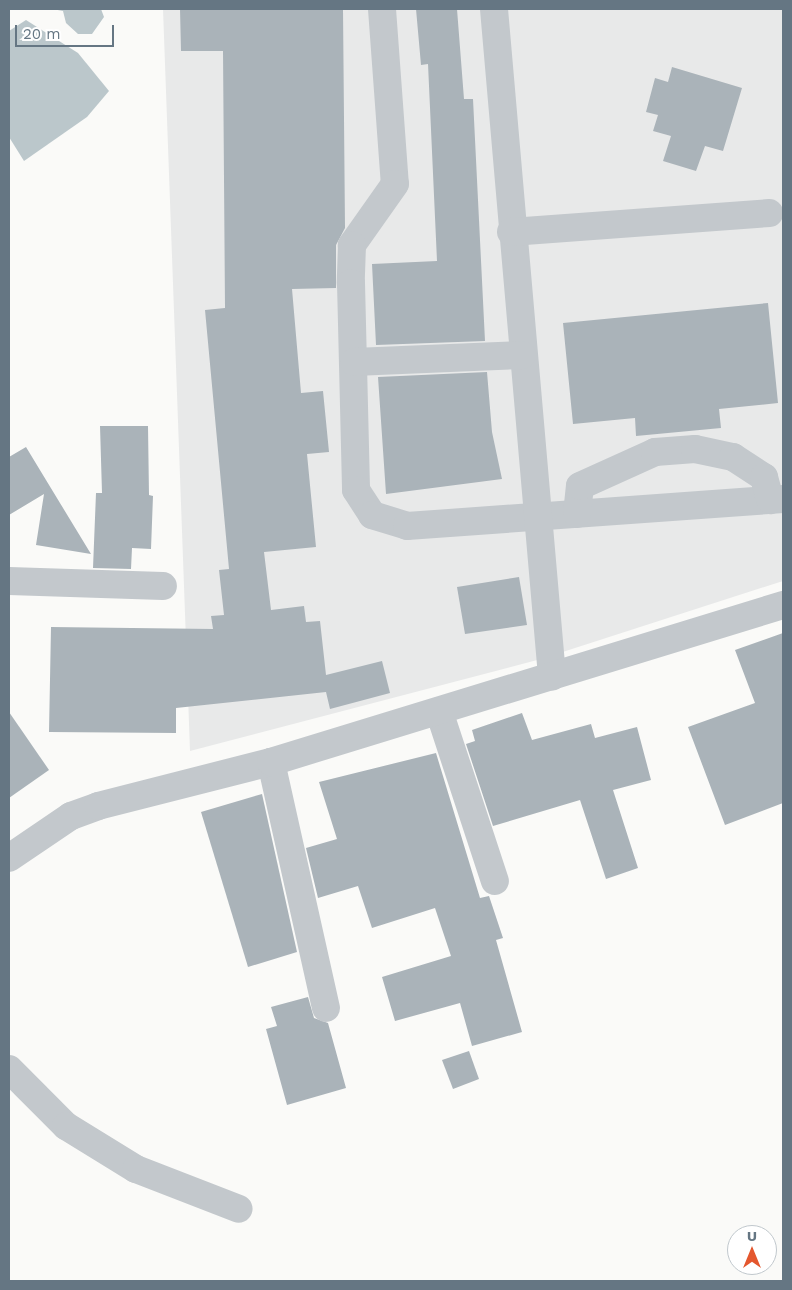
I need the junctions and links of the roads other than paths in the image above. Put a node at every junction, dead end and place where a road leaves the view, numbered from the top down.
1 (382, 9) edge
2 (494, 9) edge
3 (769, 213) dead end
4 (511, 232) junction
5 (522, 355) junction
6 (354, 362) junction
7 (777, 500) edge
8 (577, 514) junction
9 (536, 515) junction
10 (9, 581) edge
11 (163, 586) dead end
12 (783, 605) edge
13 (552, 676) junction
14 (439, 711) junction
15 (271, 762) junction
16 (9, 858) edge
17 (495, 881) dead end
18 (326, 1008) dead end
19 (9, 1069) edge
20 (239, 1209) dead end

1 - 6 street
2 - 4 street
3 - 4 street
4 - 5 street
5 - 6 street
5 - 9 street
6 - 9 street
7 - 8 street
7 - 8 street
8 - 9 street
9 - 13 street
10 - 11 street
12 - 13 street
13 - 14 street
14 - 15 street
14 - 17 street
15 - 16 street
15 - 18 street
19 - 20 street

